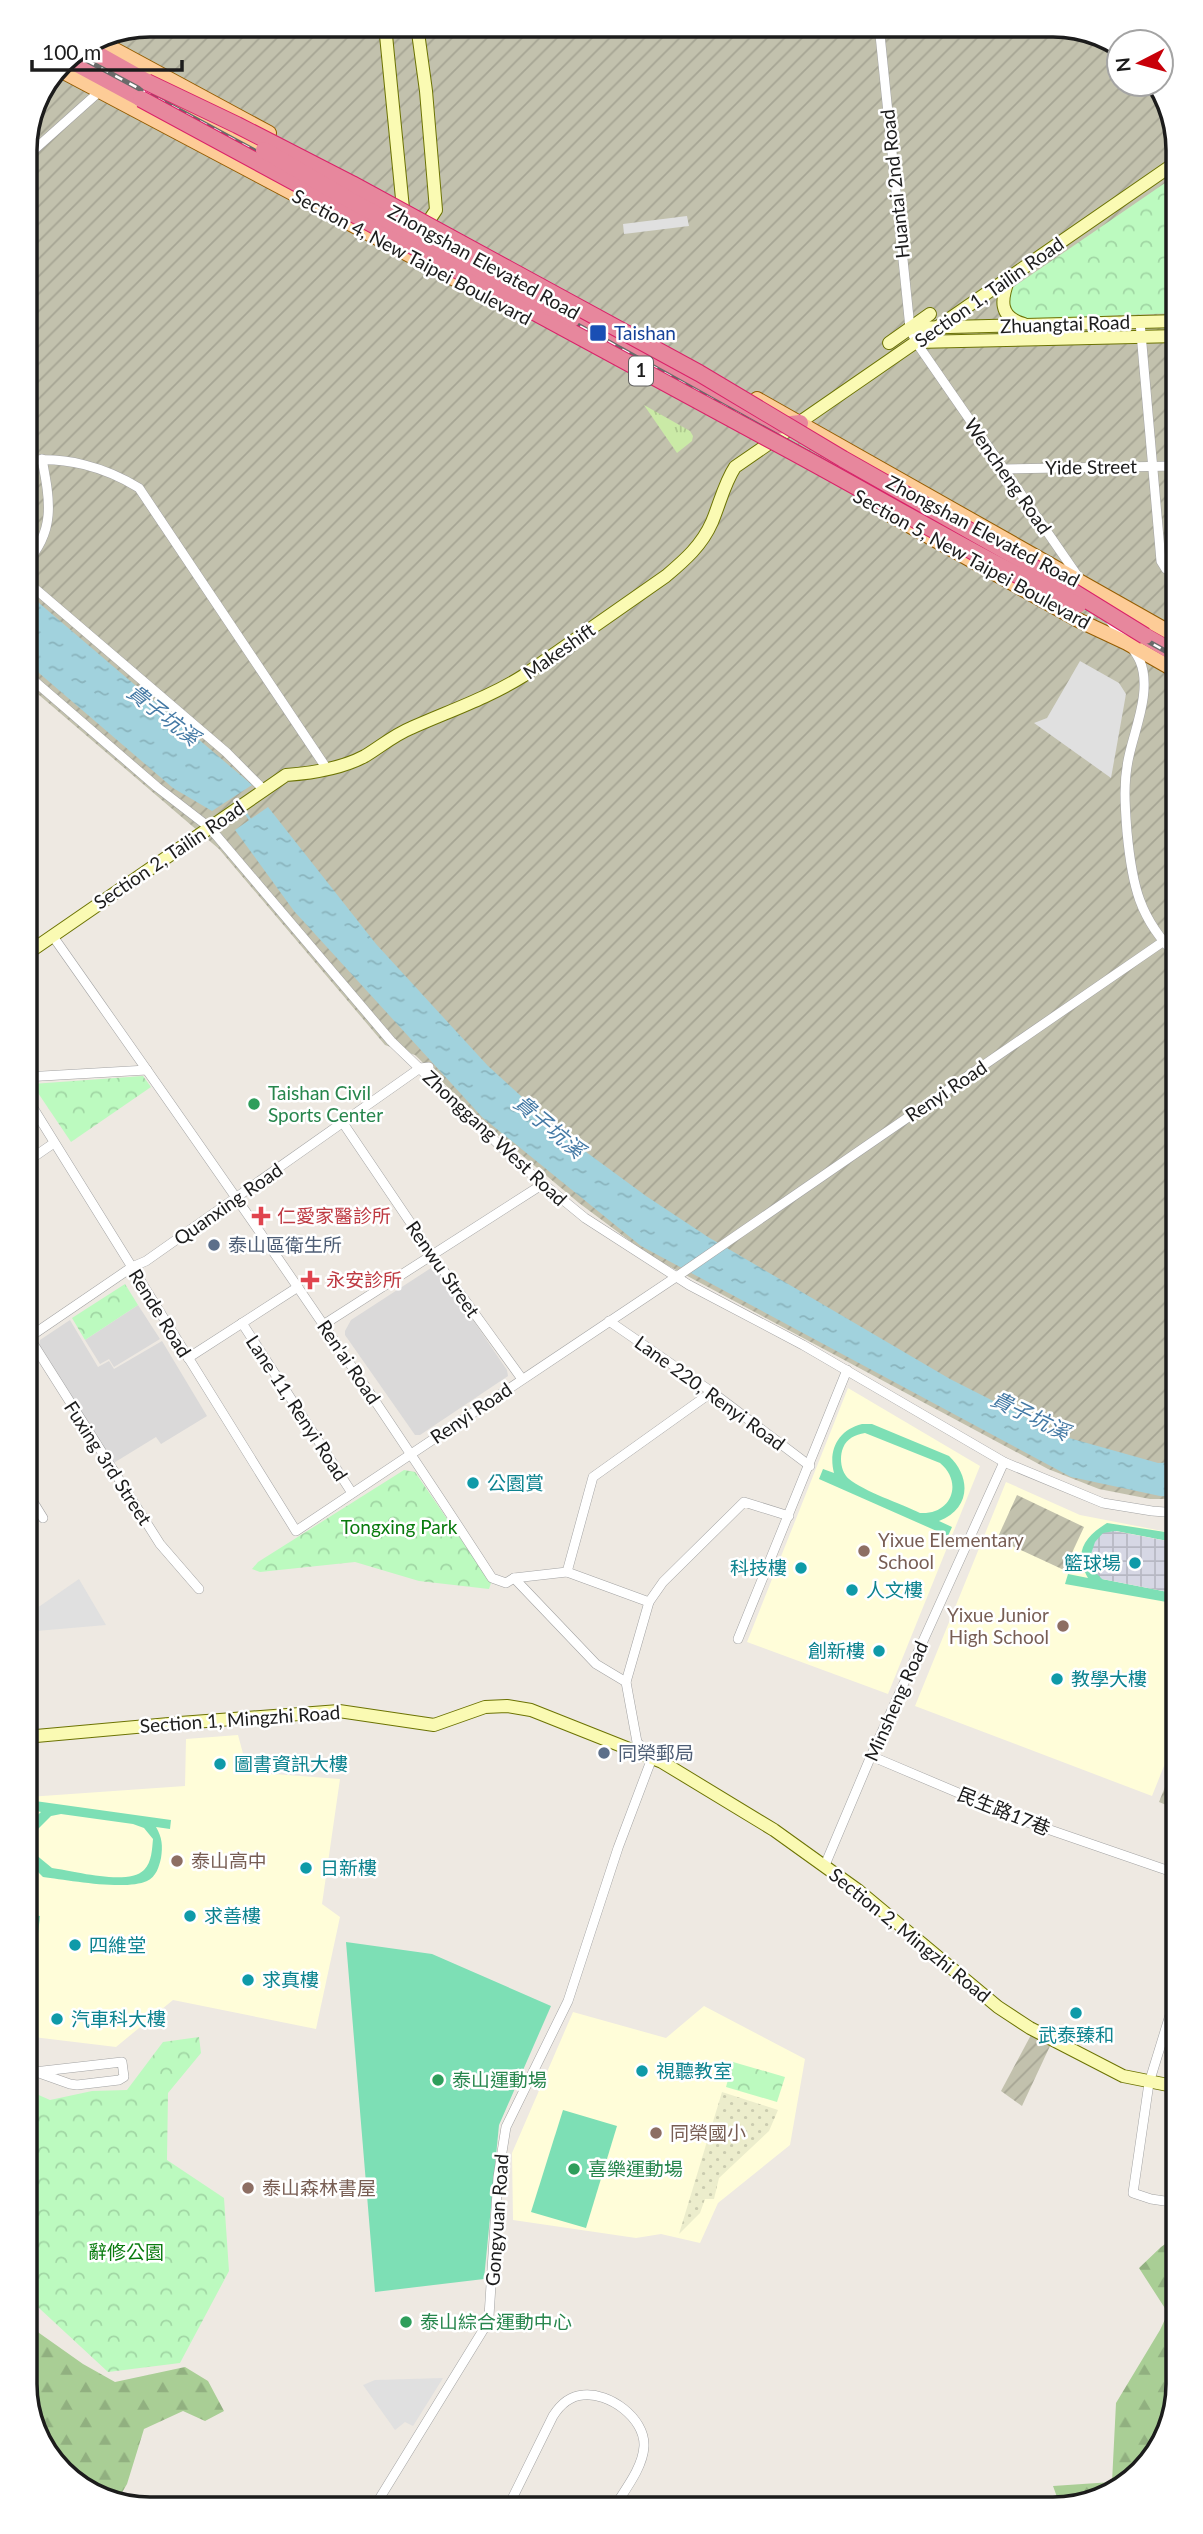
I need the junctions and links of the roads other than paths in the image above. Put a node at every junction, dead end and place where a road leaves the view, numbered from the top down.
1 (386, 37) edge
2 (418, 37) edge
3 (880, 37) edge
4 (107, 46) edge
5 (93, 52) edge
6 (85, 58) edge
7 (77, 64) edge
8 (67, 74) edge
9 (146, 82) junction
10 (100, 91) junction
11 (142, 99) junction
12 (37, 147) edge
13 (1166, 169) edge
14 (348, 199) junction
15 (403, 204) junction
16 (430, 219) junction
17 (404, 228) junction
18 (397, 248) junction
19 (1009, 278) junction
20 (930, 314) dead end
21 (1166, 321) edge
22 (1140, 322) junction
23 (1027, 325) junction
24 (910, 328) junction
25 (938, 328) junction
26 (1166, 336) edge
27 (1141, 337) junction
28 (916, 342) junction
29 (889, 343) dead end
30 (800, 424) junction
31 (768, 427) junction
32 (766, 445) junction
33 (42, 459) junction
34 (37, 460) edge
35 (1152, 466) junction
36 (1166, 466) edge
37 (1003, 469) junction
38 (954, 511) junction
39 (937, 541) junction
40 (37, 551) edge
41 (1166, 569) edge
42 (1084, 585) junction
43 (37, 590) edge
44 (1166, 630) edge
45 (1145, 636) junction
46 (1127, 643) junction
47 (1166, 648) edge
48 (1166, 665) edge
49 (37, 683) edge
50 (327, 769) junction
51 (286, 775) joint
52 (262, 792) junction
53 (214, 824) junction
54 (52, 935) junction
55 (1164, 941) junction
56 (1166, 943) edge
57 (37, 946) edge
58 (425, 1068) junction
59 (147, 1070) junction
60 (37, 1076) edge
61 (37, 1115) edge
62 (343, 1122) junction
63 (54, 1143) junction
64 (37, 1155) edge
65 (543, 1184) junction
66 (236, 1198) junction
67 (433, 1256) junction
68 (132, 1267) junction
69 (678, 1275) junction
70 (298, 1287) junction
71 (609, 1321) junction
72 (242, 1323) junction
73 (323, 1325) junction
74 (37, 1329) edge
75 (37, 1353) edge
76 (188, 1358) junction
77 (847, 1370) junction
78 (522, 1379) junction
79 (712, 1392) junction
80 (411, 1453) junction
81 (1004, 1462) junction
82 (810, 1466) junction
83 (352, 1493) junction
84 (37, 1508) edge
85 (1166, 1512) edge
86 (789, 1516) junction
87 (43, 1518) dead end
88 (296, 1531) joint
89 (568, 1572) junction
90 (514, 1578) junction
91 (199, 1589) dead end
92 (649, 1602) junction
93 (738, 1639) dead end
94 (626, 1682) junction
95 (37, 1736) edge
96 (871, 1756) junction
97 (652, 1758) junction
98 (825, 1865) junction
99 (1166, 1870) edge
100 (1166, 2028) edge
101 (37, 2069) edge
102 (37, 2072) edge
103 (1149, 2083) junction
104 (1166, 2085) edge
105 (1166, 2201) edge
106 (380, 2497) edge
107 (513, 2497) edge
108 (620, 2497) edge

1 - 15 main road
2 - 16 main road
3 - 24 street, Huantai 2nd Road
4 - 15 main road, 1
5 - 9 highway, Zhongshan Elevated Road / 1
6 - 17 main road, Section 4, New Taipei Boulevard
7 - 11 highway, Zhongshan Elevated Road / 1
8 - 10 main road, Section 4, New Taipei Boulevard / 1
9 - 14 highway, bridge
9 - 45 highway, Zhongshan Elevated Road / 1, bridge
10 - 12 street
10 - 18 main road, Section 4, New Taipei Boulevard / 1
11 - 14 highway, bridge
11 - 45 highway, Zhongshan Elevated Road / 1, bridge
13 - 19 main road, Section 1, Tailin Road
14 - 31 highway, bridge
15 - 16 main road, 1
15 - 17 main road
16 - 17 main road, Section 4, New Taipei Boulevard
16 - 30 main road, 1
17 - 18 main road
18 - 32 main road, Section 4, New Taipei Boulevard / 1
19 - 23 main road
19 - 25 main road, Section 1, Tailin Road
20 - 24 main road, Section 1, Tailin Road
21 - 22 main road, Zhuangtai Road
22 - 23 main road, Zhuangtai Road
22 - 27 street
23 - 25 main road, Zhuangtai Road
24 - 25 main road, Zhuangtai Road
24 - 28 street, Huantai 2nd Road
24 - 29 main road, Section 1, Tailin Road
25 - 28 main road, Section 1, Tailin Road
26 - 27 main road, Zhuangtai Road
27 - 28 main road, Zhuangtai Road
27 - 35 street
28 - 30 main road, Section 1, Tailin Road
28 - 37 street, Wencheng Road
30 - 31 highway
30 - 32 main road
30 - 38 main road, Section 5, New Taipei Boulevard / 1
31 - 32 highway
32 - 39 main road, Section 5, New Taipei Boulevard / 1
32 - 50 main road, Makeshift
33 - 34 street
33 - 40 street
33 - 50 street
35 - 36 street, Yide Street
35 - 37 street, Yide Street
35 - 41 street
37 - 42 street, Wencheng Road
38 - 39 main road
38 - 42 main road, Section 5, New Taipei Boulevard / 1
39 - 46 main road, Section 5, New Taipei Boulevard / 1
42 - 44 main road, Section 5, New Taipei Boulevard / 1
42 - 46 street, Wencheng Road
43 - 52 street
45 - 47 highway, Zhongshan Elevated Road / 1
46 - 48 main road, Section 5, New Taipei Boulevard / 1
46 - 55 street, Wencheng Road
49 - 53 street, Zhonggang West Road
50 - 51 main road, Makeshift
51 - 52 main road, Section 2, Tailin Road
52 - 53 main road, Section 2, Tailin Road
53 - 54 main road, Section 2, Tailin Road
53 - 58 street, Zhonggang West Road
54 - 57 main road, Section 2, Tailin Road
54 - 59 street, Ren'ai Road
55 - 56 street, Wencheng Road
55 - 69 street, Renyi Road
58 - 62 street, Quanxing Road
58 - 65 street, Zhonggang West Road
59 - 60 street
59 - 66 street, Ren'ai Road
61 - 63 street, Rende Road
62 - 66 street, Quanxing Road
62 - 67 street, Renwu Street
63 - 64 street
63 - 68 street, Rende Road
65 - 67 street
65 - 69 street, Zhonggang West Road
66 - 68 street, Quanxing Road
66 - 70 street, Ren'ai Road
67 - 73 street
67 - 78 street, Renwu Street
68 - 74 street, Quanxing Road
68 - 76 street, Rende Road
69 - 71 street, Renyi Road
69 - 77 street, Zhonggang West Road
70 - 72 street
70 - 73 street, Ren'ai Road
71 - 78 street, Renyi Road
71 - 79 street, Lane 220, Renyi Road
72 - 76 street
72 - 83 street, Lane 11, Renyi Road
73 - 80 street, Ren'ai Road
75 - 91 street, Fuxing 3rd Street
76 - 88 street, Rende Road
77 - 81 street, Zhonggang West Road
77 - 82 street
78 - 80 street, Renyi Road
79 - 82 street, Lane 220, Renyi Road
79 - 89 street
80 - 83 street, Renyi Road
80 - 90 street, Ren'ai Road
81 - 85 street, Zhonggang West Road
81 - 96 street, Minsheng Road
82 - 86 street
83 - 88 street, Renyi Road
84 - 87 street
86 - 92 street
86 - 93 street
89 - 90 street
89 - 92 street
90 - 94 street, Ren'ai Road
92 - 94 street
94 - 97 street
95 - 97 main road, Section 1, Mingzhi Road
96 - 98 street, Minsheng Road
96 - 99 street, 民生路17巷
97 - 98 main road, Section 2, Mingzhi Road
97 - 106 street, Gongyuan Road
98 - 103 main road, Section 2, Mingzhi Road
100 - 103 street
101 - 102 street
103 - 104 main road, Section 2, Mingzhi Road
103 - 105 street
107 - 108 street

